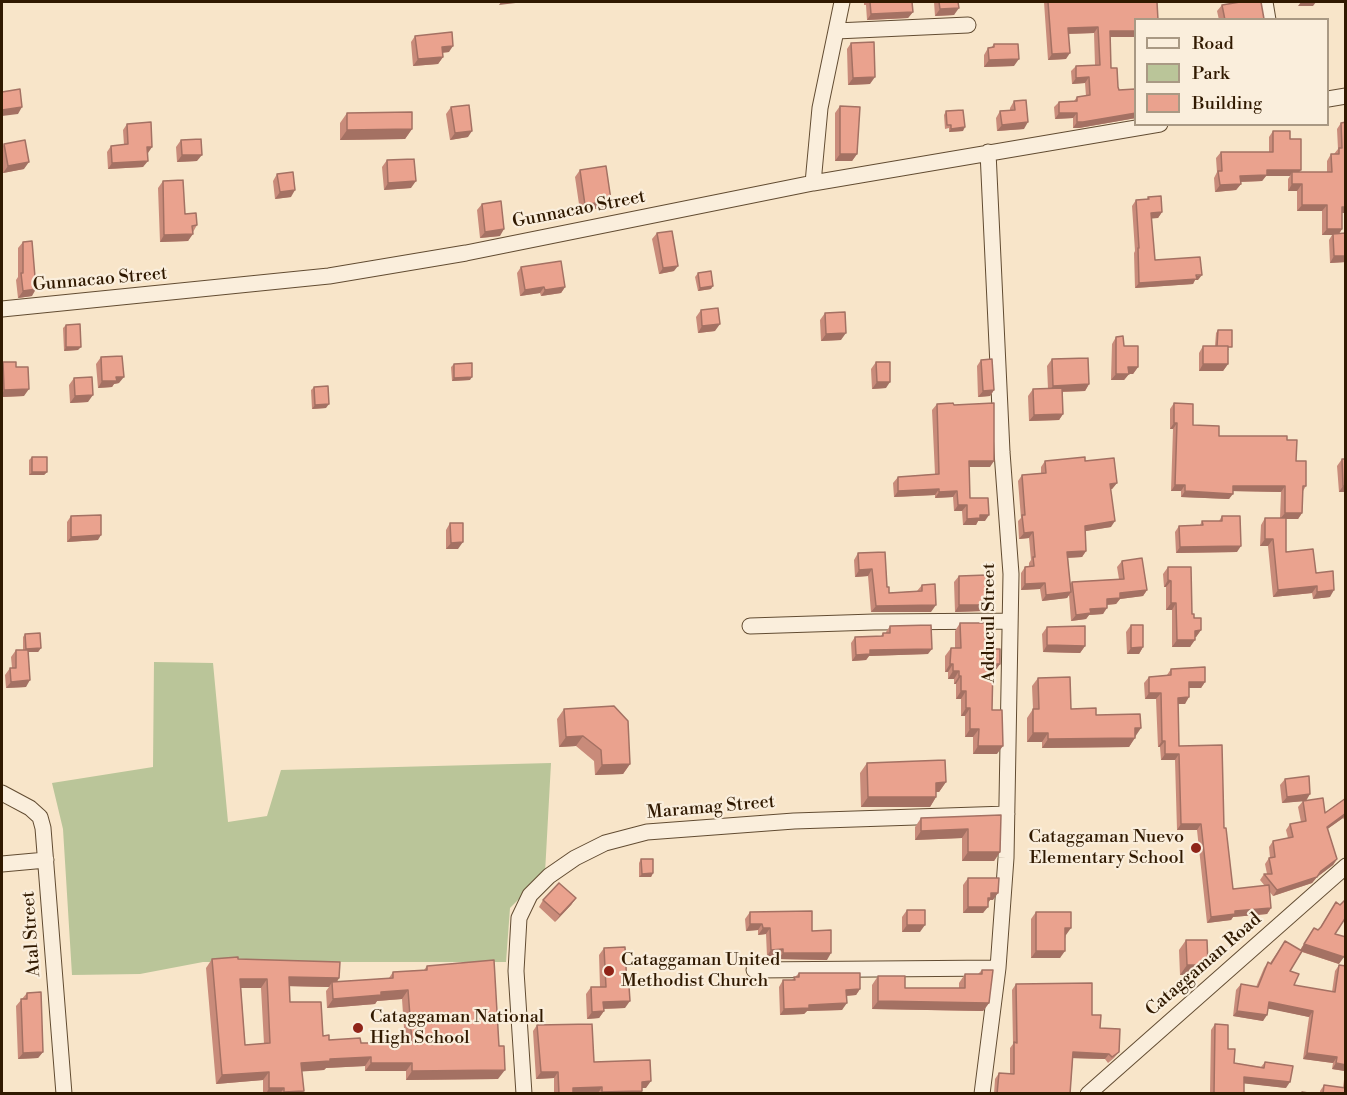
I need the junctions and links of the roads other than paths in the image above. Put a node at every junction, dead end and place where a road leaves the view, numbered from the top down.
1 (842, 2) edge
2 (1265, 2) edge
3 (1268, 18) edge
4 (968, 25) dead end
5 (836, 31) junction
6 (1346, 96) edge
7 (1329, 99) edge
8 (1148, 126) edge
9 (988, 152) junction
10 (813, 183) junction
11 (2, 309) edge
12 (1010, 621) junction
13 (750, 626) dead end
14 (2, 793) edge
15 (1006, 814) junction
16 (46, 860) junction
17 (2, 864) edge
18 (1346, 866) edge
19 (998, 968) junction
20 (754, 970) dead end
21 (64, 1094) edge
22 (524, 1094) edge
23 (982, 1094) edge
24 (1088, 1094) edge

1 - 5 street
2 - 3 street
4 - 5 street
5 - 10 street
6 - 7 street
8 - 9 street, Gunnacao Street
9 - 10 street, Gunnacao Street
9 - 12 street, Adducul Street
10 - 11 street, Gunnacao Street
12 - 13 street
12 - 15 street, Adducul Street
14 - 16 street, Atal Street
15 - 19 street, Adducul Street
15 - 22 street, Maramag Street
16 - 17 street
16 - 21 street, Atal Street
18 - 24 street, Cataggaman Road
19 - 20 street
19 - 23 street, Adducul Street

